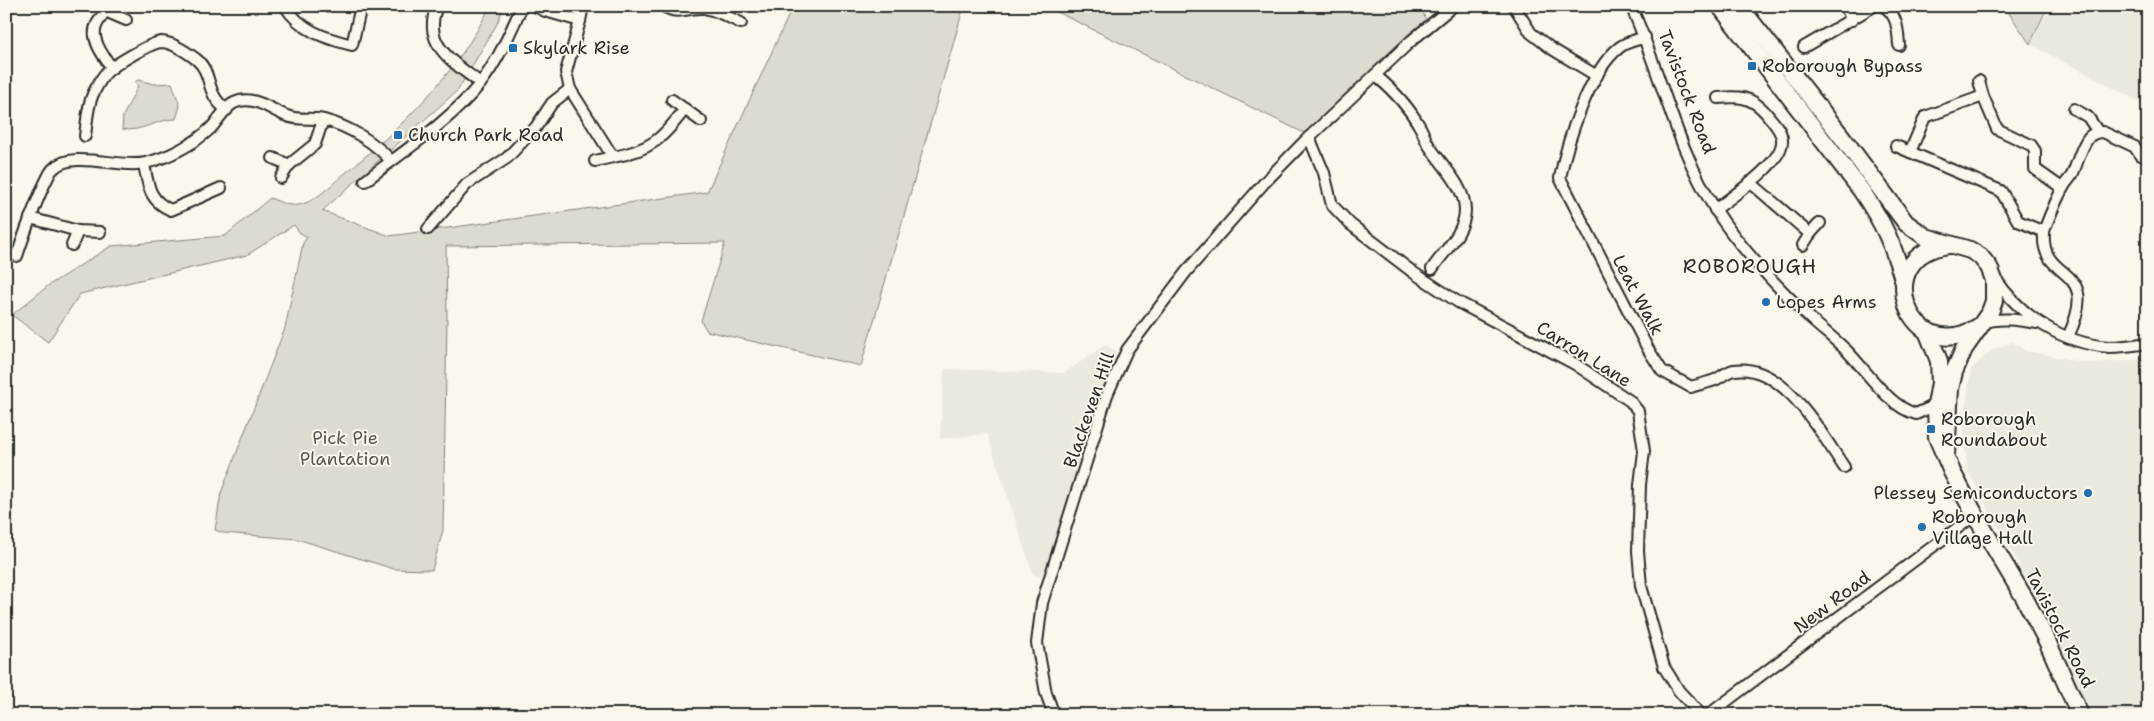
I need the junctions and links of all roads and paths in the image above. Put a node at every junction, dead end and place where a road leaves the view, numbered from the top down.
1 (285, 6) edge
2 (361, 6) edge
3 (437, 6) edge
4 (522, 6) edge
5 (535, 6) edge
6 (583, 6) edge
7 (663, 6) edge
8 (1453, 6) edge
9 (1514, 6) edge
10 (1631, 6) edge
11 (1720, 6) edge
12 (1739, 6) edge
13 (1745, 6) edge
14 (1845, 6) edge
15 (1874, 6) edge
16 (1883, 6) edge
17 (105, 9) edge
18 (126, 20) dead end
19 (1852, 20) junction
20 (580, 21) junction
21 (741, 23) dead end
22 (1758, 30) junction
23 (1645, 37) junction
24 (1899, 45) dead end
25 (1804, 47) dead end
26 (112, 68) junction
27 (1375, 75) junction
28 (1597, 76) junction
29 (1979, 82) dead end
30 (480, 83) junction
31 (570, 89) junction
32 (1983, 96) junction
33 (1718, 98) dead end
34 (672, 100) dead end
35 (685, 109) junction
36 (2074, 109) dead end
37 (227, 110) junction
38 (323, 120) junction
39 (701, 121) dead end
40 (2098, 132) junction
41 (85, 136) dead end
42 (1306, 139) junction
43 (1896, 146) dead end
44 (1910, 152) junction
45 (2140, 155) dead end
46 (613, 157) junction
47 (273, 158) dead end
48 (391, 161) junction
49 (595, 161) dead end
50 (144, 164) junction
51 (289, 165) junction
52 (281, 178) dead end
53 (365, 181) dead end
54 (1750, 182) junction
55 (221, 188) dead end
56 (2062, 188) junction
57 (1715, 210) junction
58 (30, 218) junction
59 (1820, 223) dead end
60 (428, 229) dead end
61 (78, 231) junction
62 (100, 232) dead end
63 (2044, 232) junction
64 (1810, 234) junction
65 (72, 245) dead end
66 (1803, 245) dead end
67 (1949, 245) junction
68 (6, 252) edge
69 (1432, 269) dead end
70 (1991, 273) junction
71 (1904, 283) junction
72 (2038, 323) junction
73 (1980, 325) junction
74 (1927, 331) junction
75 (2068, 337) junction
76 (2148, 344) edge
77 (1936, 405) junction
78 (1946, 454) junction
79 (1844, 467) dead end
80 (1975, 515) junction
81 (1054, 715) edge
82 (1701, 715) edge
83 (1708, 715) edge
84 (2080, 715) edge

1 - 2 street
3 - 30 street
4 - 30 street
5 - 20 street
6 - 20 street
7 - 21 street
8 - 27 street, Blackeven Hill
9 - 28 street
10 - 23 street, Tavistock Road
11 - 71 highway, Tavistock Road
12 - 22 highway
13 - 22 street
14 - 19 street
15 - 19 street
16 - 24 street
17 - 18 street
17 - 26 street
19 - 25 street
20 - 31 street
22 - 67 highway
23 - 28 street, Leat Walk
23 - 57 street, Tavistock Road
26 - 37 street
26 - 41 street
27 - 42 street, Blackeven Hill
27 - 69 street
28 - 79 street, Leat Walk
29 - 32 street
30 - 48 street
31 - 46 street
31 - 60 street
32 - 44 street
32 - 56 street
33 - 54 street
34 - 35 street
35 - 39 street
35 - 46 street
36 - 40 street
37 - 38 street
37 - 50 street
38 - 48 street
38 - 51 street
40 - 45 street
40 - 56 street
42 - 81 street, Blackeven Hill
42 - 82 street, Carron Lane
43 - 44 street
44 - 63 street
46 - 49 street
47 - 51 street
48 - 53 street
50 - 55 street
50 - 58 street
51 - 52 street
54 - 57 street
54 - 64 street
56 - 63 street
57 - 77 street, Tavistock Road
58 - 61 street
58 - 68 street
59 - 64 street
61 - 62 street
61 - 65 street
63 - 75 street
64 - 66 street
67 - 70 highway
67 - 71 highway
70 - 72 street
70 - 73 highway, Tavistock Road
71 - 74 highway, Tavistock Road
72 - 73 street
72 - 75 street
73 - 74 highway
73 - 78 highway, Tavistock Road
74 - 77 highway, Tavistock Road
75 - 76 street
77 - 78 highway, Tavistock Road
78 - 80 highway, Tavistock Road
80 - 83 street, New Road
80 - 84 highway, Tavistock Road

